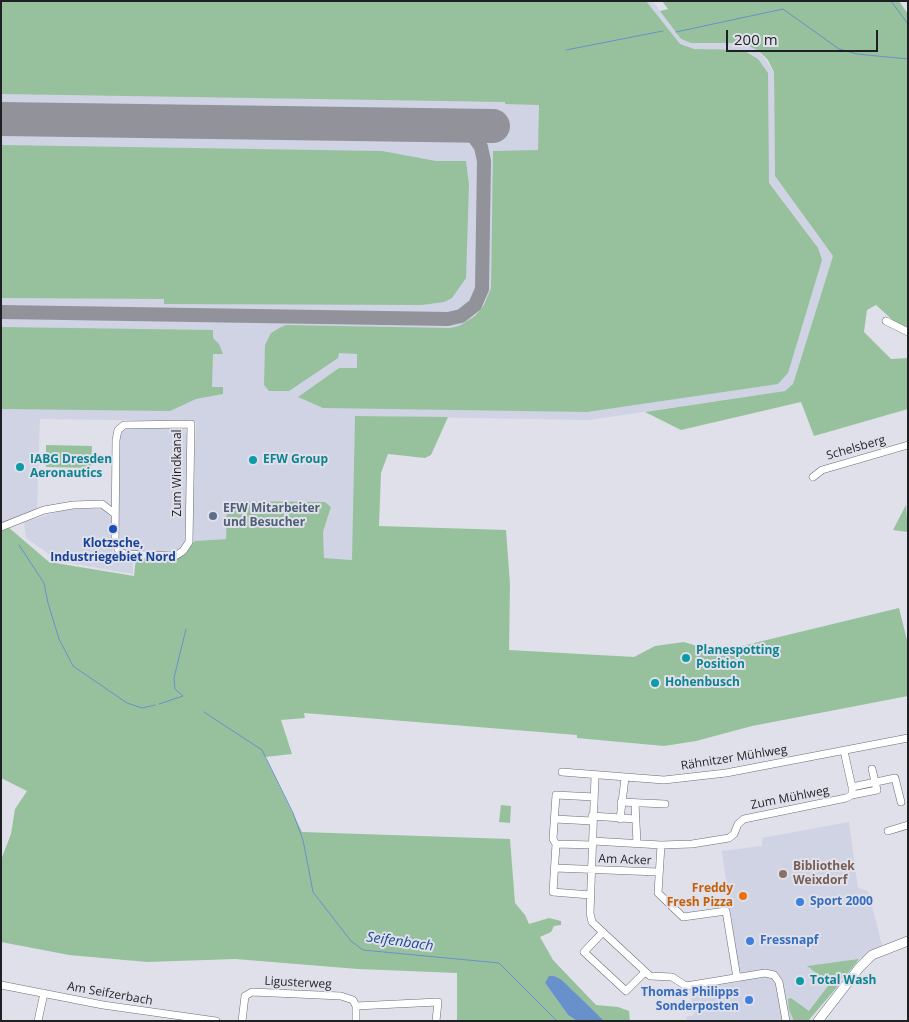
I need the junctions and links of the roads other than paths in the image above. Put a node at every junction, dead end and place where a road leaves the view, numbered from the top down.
1 (886, 321) dead end
2 (908, 332) edge
3 (908, 445) edge
4 (813, 477) dead end
5 (116, 493) junction
6 (102, 504) junction
7 (115, 514) junction
8 (1, 527) edge
9 (908, 738) edge
10 (844, 751) junction
11 (872, 768) dead end
12 (562, 772) dead end
13 (595, 776) junction
14 (624, 778) junction
15 (876, 783) junction
16 (852, 791) junction
17 (594, 797) junction
18 (621, 802) junction
19 (901, 802) dead end
20 (635, 803) junction
21 (665, 804) dead end
22 (592, 818) junction
23 (620, 818) junction
24 (555, 819) junction
25 (635, 819) junction
26 (908, 825) edge
27 (888, 832) dead end
28 (593, 843) junction
29 (637, 843) junction
30 (556, 844) junction
31 (661, 845) junction
32 (555, 868) junction
33 (592, 870) junction
34 (658, 872) junction
35 (590, 895) junction
36 (602, 932) junction
37 (908, 941) edge
38 (645, 972) junction
39 (737, 978) junction
40 (1, 985) edge
41 (44, 993) junction
42 (356, 1006) junction
43 (169, 1018) edge
44 (38, 1021) edge
45 (216, 1021) edge
46 (242, 1021) edge
47 (356, 1021) edge
48 (436, 1021) edge
49 (786, 1021) edge
50 (818, 1021) edge

1 - 2 street
3 - 4 street, Schelsberg
5 - 6 street
5 - 7 street, Zum Windkanal
5 - 7 street, Zum Windkanal
6 - 7 street
6 - 8 street
9 - 10 street, Rähnitzer Mühlweg
10 - 14 street, Rähnitzer Mühlweg
10 - 16 street
11 - 15 street
12 - 13 street, Rähnitzer Mühlweg
13 - 14 street, Rähnitzer Mühlweg
13 - 17 street
14 - 18 street
15 - 16 street, Zum Mühlweg
15 - 19 street, Zum Mühlweg
16 - 31 street, Zum Mühlweg
17 - 22 street
17 - 24 street
18 - 20 street
18 - 23 street
20 - 21 street
20 - 25 street
22 - 23 street
22 - 24 street
22 - 28 street
23 - 25 street
24 - 30 street
25 - 29 street
26 - 27 street
28 - 29 street, Zum Mühlweg
28 - 30 street, Zum Mühlweg
28 - 33 street
29 - 31 street, Zum Mühlweg
30 - 32 street
31 - 34 street, Am Acker
32 - 33 street, Am Acker
32 - 35 street
33 - 34 street, Am Acker
33 - 35 street
34 - 39 street, Am Acker
35 - 36 street
36 - 38 street
36 - 38 street
37 - 50 main road
38 - 39 street
39 - 49 street
40 - 41 street, Am Seifzerbach
41 - 43 street, Am Seifzerbach
41 - 44 street
42 - 46 street, Ligusterweg
42 - 47 street
42 - 48 street
43 - 45 street, Am Seifzerbach

